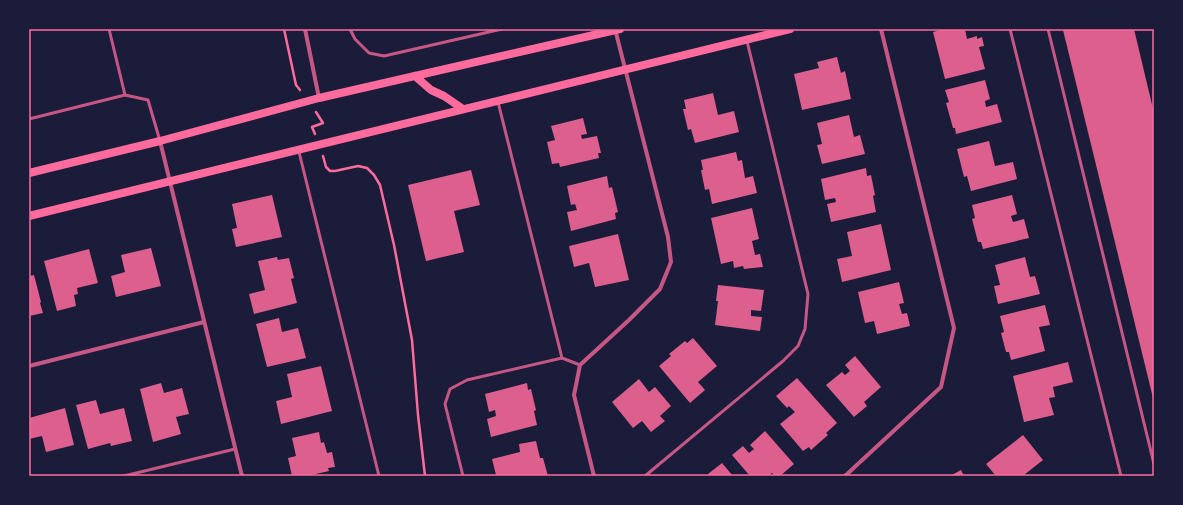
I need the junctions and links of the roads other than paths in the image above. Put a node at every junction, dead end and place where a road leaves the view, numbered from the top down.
1 (109, 29) edge
2 (305, 29) edge
3 (350, 29) edge
4 (502, 29) edge
5 (617, 29) edge
6 (790, 29) edge
7 (881, 29) edge
8 (1010, 29) edge
9 (1048, 29) edge
10 (747, 39) junction
11 (625, 69) junction
12 (415, 76) junction
13 (125, 95) junction
14 (319, 98) junction
15 (498, 100) junction
16 (463, 109) junction
17 (29, 119) edge
18 (160, 141) junction
19 (298, 150) junction
20 (29, 173) edge
21 (170, 182) junction
22 (29, 216) edge
23 (204, 322) junction
24 (562, 358) junction
25 (580, 365) junction
26 (29, 366) edge
27 (235, 449) junction
28 (1154, 465) edge
29 (124, 476) edge
30 (242, 476) edge
31 (379, 476) edge
32 (463, 476) edge
33 (594, 476) edge
34 (645, 476) edge
35 (844, 476) edge
36 (1121, 476) edge

1 - 13 lane
2 - 14 street
3 - 4 lane
5 - 11 street
5 - 12 main road
6 - 10 main road
7 - 35 street
8 - 36 lane
9 - 28 lane
10 - 11 main road
10 - 34 lane
11 - 15 main road
11 - 25 street
12 - 14 main road
12 - 16 main road
13 - 17 lane
13 - 18 lane
14 - 18 main road
15 - 16 main road
15 - 24 lane
16 - 19 main road
18 - 20 main road
18 - 21 street
19 - 21 main road
19 - 31 lane
21 - 22 main road
21 - 23 street
23 - 26 street
23 - 27 street
24 - 25 lane
24 - 32 lane
25 - 33 street
27 - 29 lane
27 - 30 street

